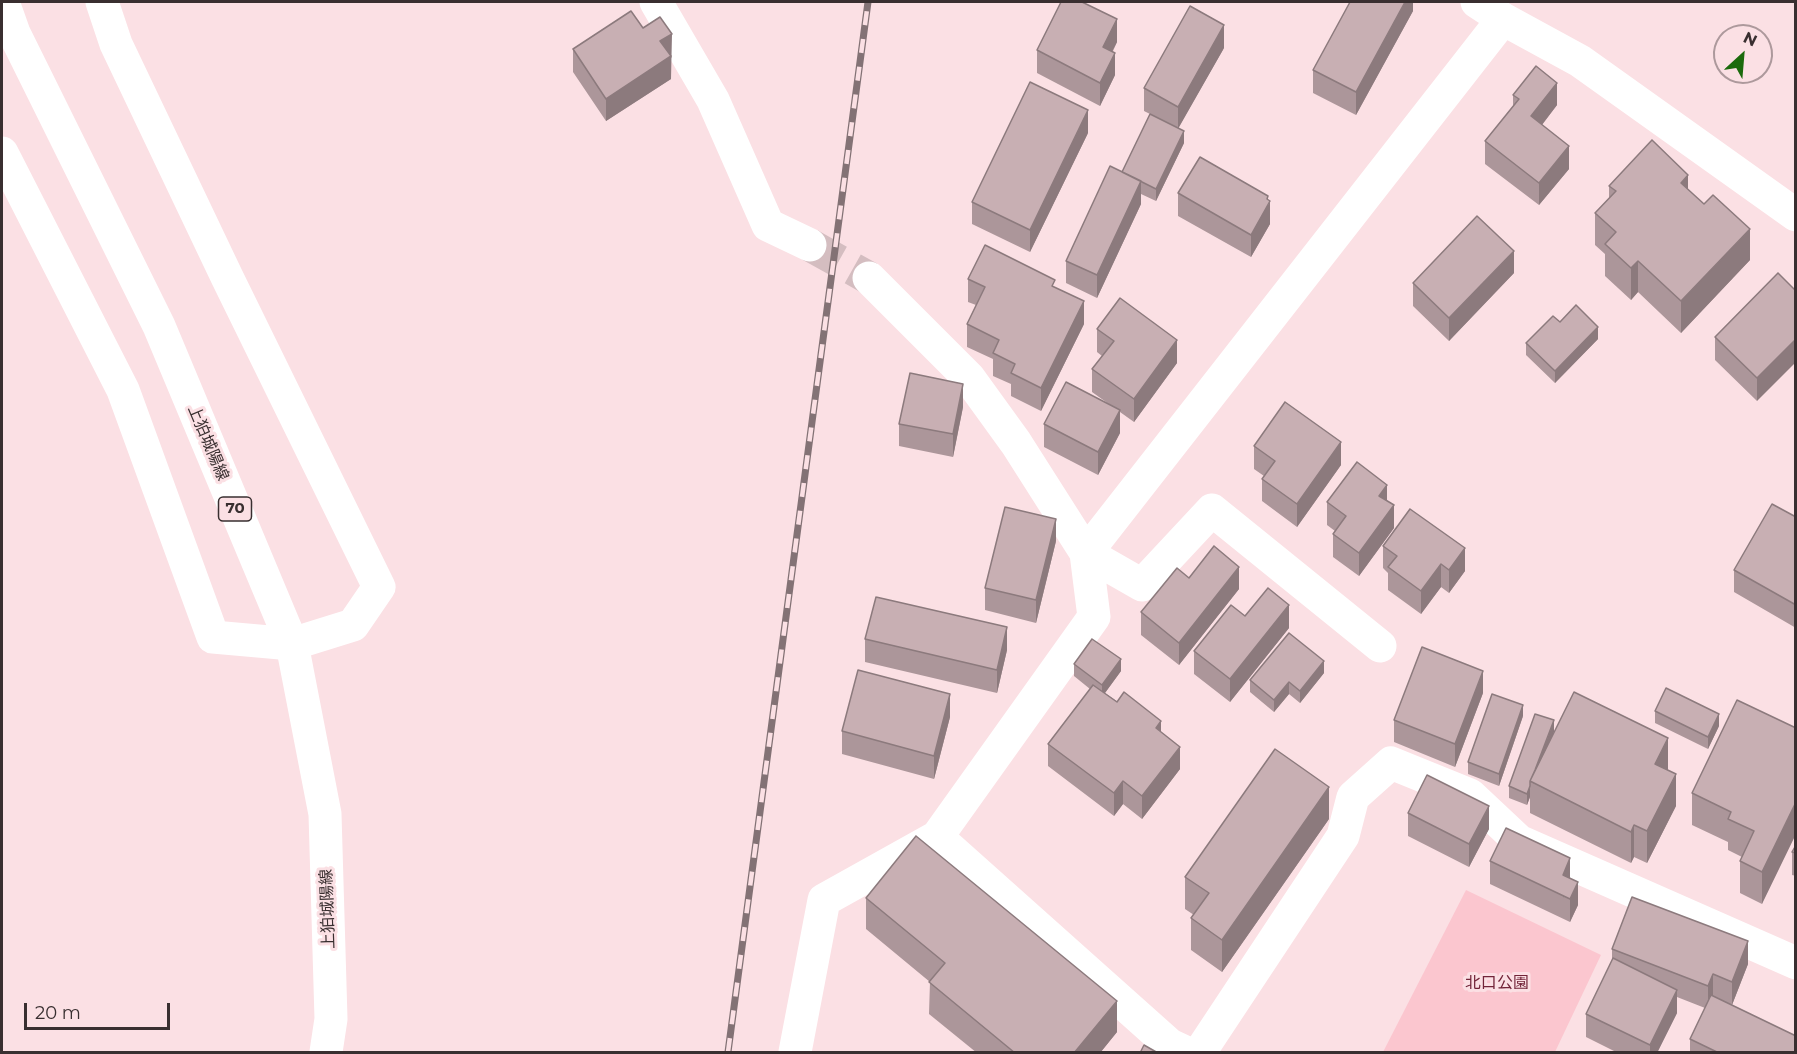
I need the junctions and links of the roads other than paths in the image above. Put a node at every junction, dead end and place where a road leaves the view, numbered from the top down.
1 (3, 2) edge
2 (102, 2) edge
3 (656, 2) edge
4 (1490, 10) edge
5 (2, 153) edge
6 (1796, 215) edge
7 (810, 245) tunnel mouth
8 (869, 278) tunnel mouth
9 (1086, 553) junction
10 (292, 644) junction
11 (1380, 646) dead end
12 (937, 837) junction
13 (1796, 963) edge
14 (326, 1053) edge
15 (795, 1053) edge
16 (1185, 1053) edge
17 (1200, 1053) edge

1 - 10 street, 上狛城陽線 / 70
2 - 10 street
3 - 7 street
4 - 6 street
4 - 9 street
5 - 10 street
8 - 9 street
9 - 11 street
9 - 12 street
10 - 14 street, 上狛城陽線 / 70
12 - 15 street
12 - 16 street
13 - 17 street

